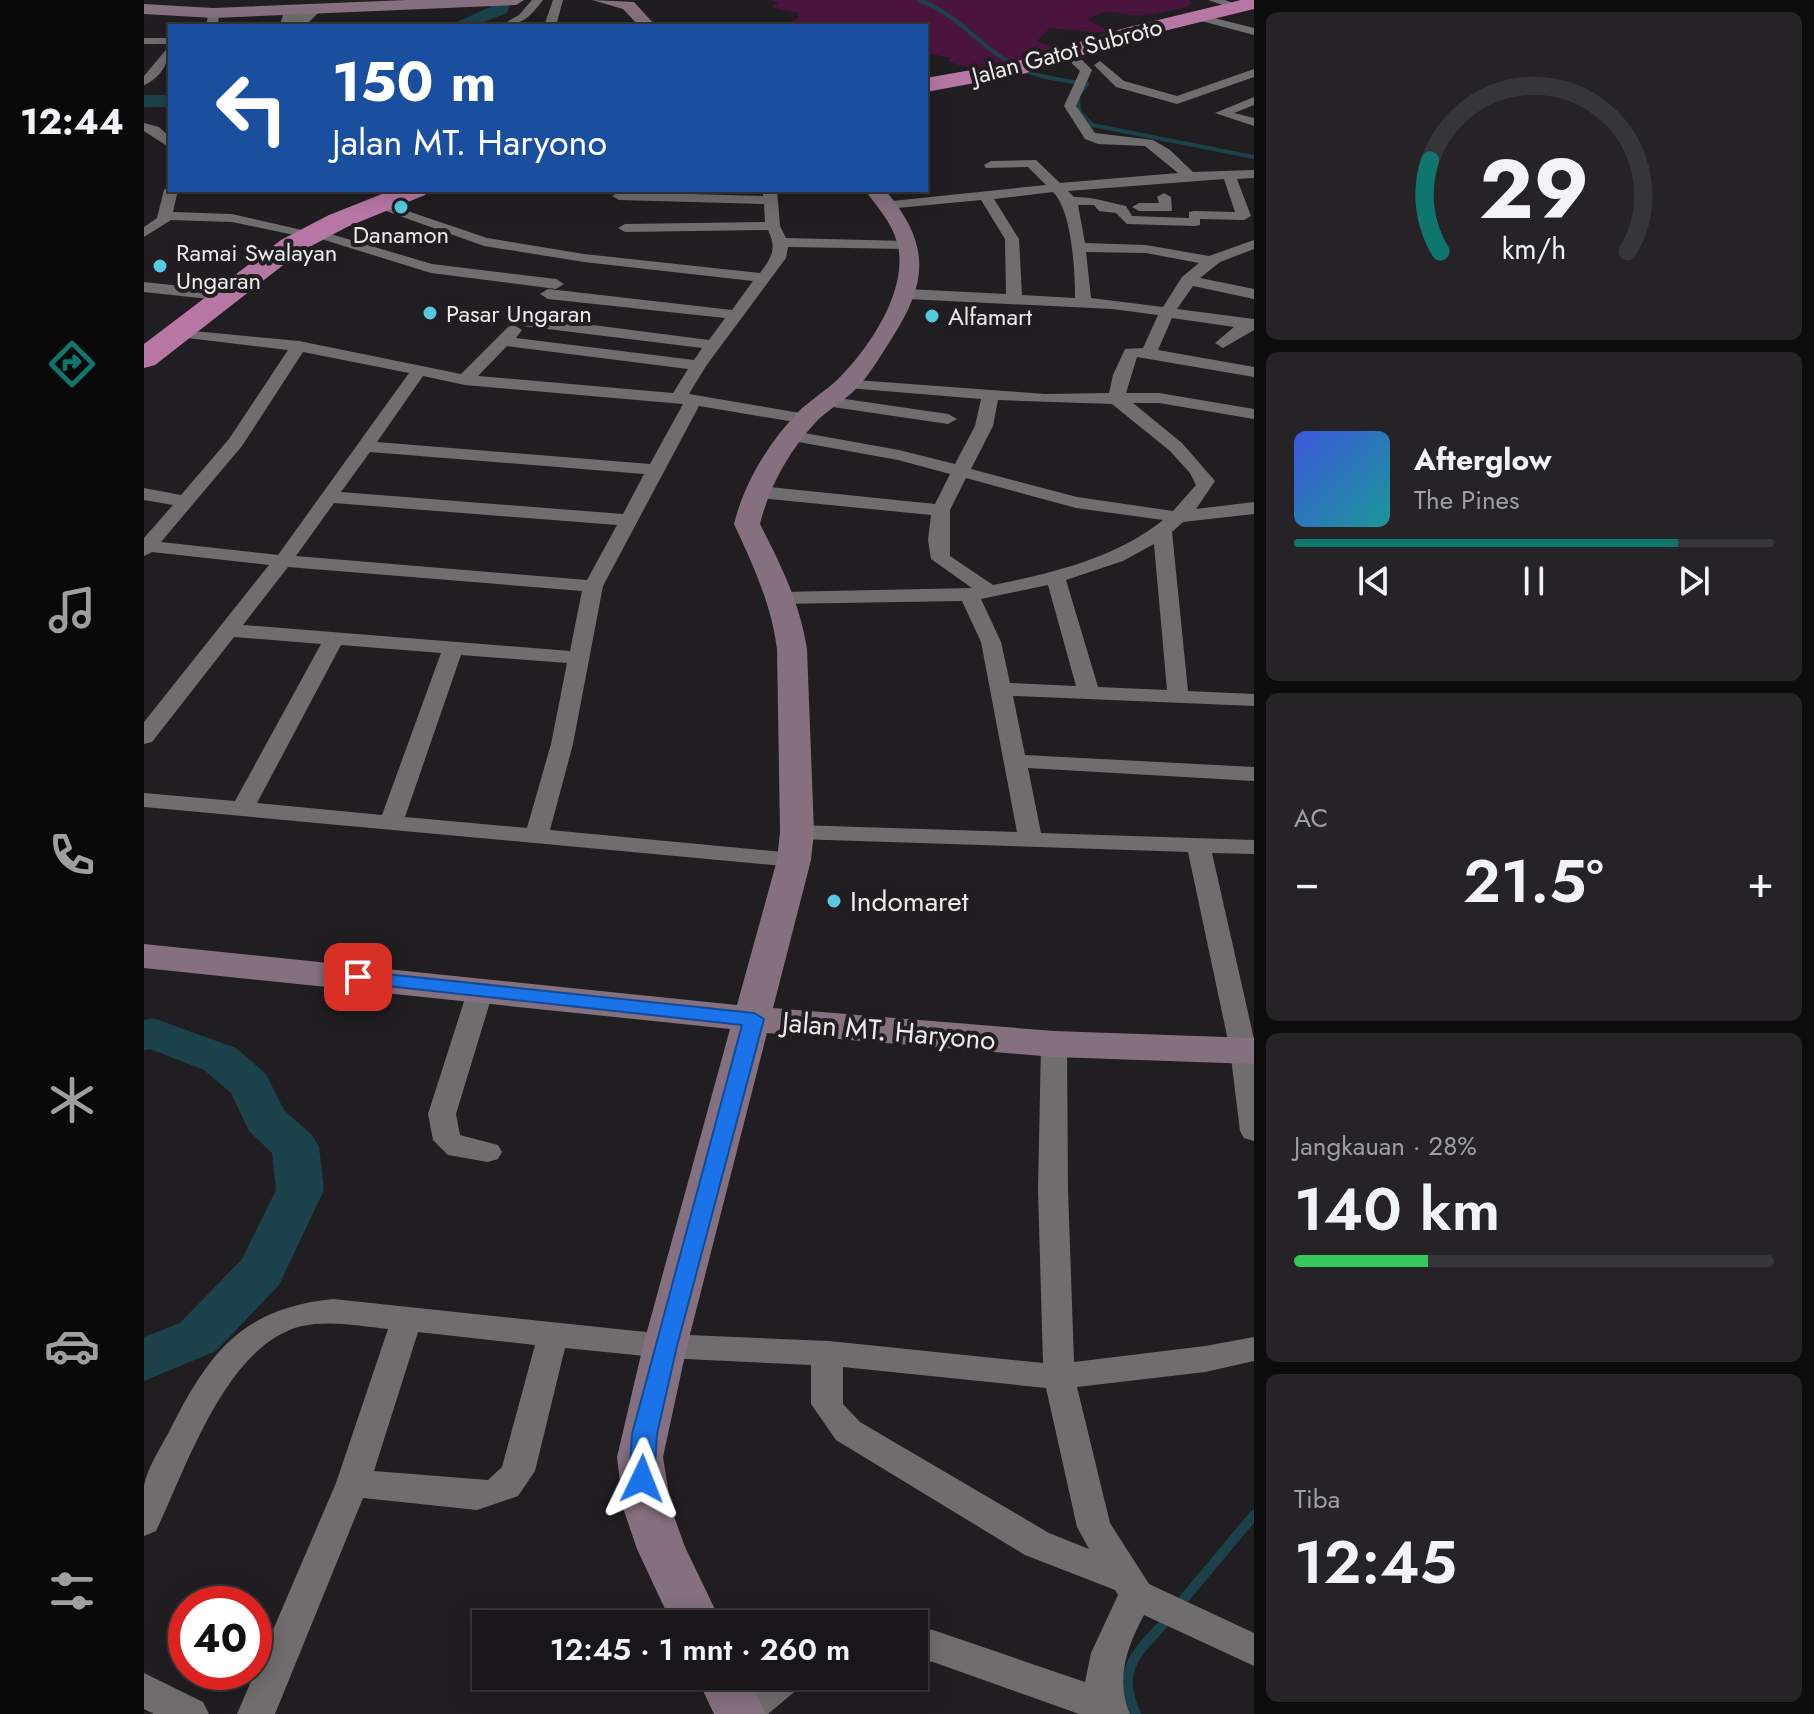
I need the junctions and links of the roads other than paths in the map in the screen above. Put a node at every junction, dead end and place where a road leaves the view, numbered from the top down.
1 (514, 0) edge
2 (538, 0) edge
3 (558, 0) edge
4 (600, 0) edge
5 (1213, 0) edge
6 (491, 1) edge
7 (1250, 8) edge
8 (144, 9) edge
9 (213, 20) edge
10 (1206, 20) junction
11 (510, 24) edge
12 (551, 24) edge
13 (645, 24) edge
14 (1254, 32) edge
15 (144, 41) edge
16 (168, 41) edge
17 (168, 52) edge
18 (1072, 57) junction
19 (1100, 65) dead end
20 (1025, 69) junction
21 (1254, 73) edge
22 (144, 81) edge
23 (928, 87) edge
24 (1177, 100) junction
25 (1252, 102) edge
26 (1221, 113) junction
27 (144, 117) edge
28 (160, 118) dead end
29 (1254, 122) edge
30 (144, 127) edge
31 (168, 142) edge
32 (1225, 157) dead end
33 (991, 165) dead end
34 (1241, 174) edge
35 (1188, 175) junction
36 (1056, 190) junction
37 (171, 192) edge
38 (407, 192) edge
39 (770, 195) edge
40 (619, 196) dead end
41 (385, 197) edge
42 (881, 197) edge
43 (986, 198) junction
44 (1070, 201) junction
45 (166, 216) junction
46 (773, 226) junction
47 (625, 228) dead end
48 (144, 233) edge
49 (305, 233) junction
50 (484, 242) junction
51 (781, 242) junction
52 (1254, 244) edge
53 (907, 245) junction
54 (1079, 247) junction
55 (584, 258) junction
56 (1210, 261) junction
57 (440, 269) junction
58 (763, 278) junction
59 (1187, 280) junction
60 (144, 287) edge
61 (552, 289) junction
62 (209, 294) junction
63 (907, 294) junction
64 (1254, 294) edge
65 (1014, 299) junction
66 (1083, 302) junction
67 (1167, 310) junction
68 (736, 315) junction
69 (523, 321) junction
70 (1251, 324) edge
71 (179, 332) junction
72 (504, 341) junction
73 (1223, 343) dead end
74 (713, 345) junction
75 (299, 346) junction
76 (144, 348) edge
77 (1149, 353) junction
78 (144, 359) edge
79 (698, 365) junction
80 (418, 372) junction
81 (1254, 372) edge
82 (465, 380) junction
83 (848, 383) junction
84 (990, 395) junction
85 (1117, 399) junction
86 (686, 400) junction
87 (1254, 414) edge
88 (808, 419) junction
89 (948, 419) dead end
90 (366, 446) junction
91 (656, 470) junction
92 (963, 471) junction
93 (759, 492) junction
94 (144, 494) edge
95 (331, 497) junction
96 (184, 501) junction
97 (1254, 508) edge
98 (941, 510) junction
99 (1179, 517) junction
100 (626, 520) junction
101 (1163, 533) junction
102 (146, 548) edge
103 (283, 561) junction
104 (1055, 576) junction
105 (593, 586) junction
106 (979, 593) junction
107 (780, 598) junction
108 (229, 630) junction
109 (334, 638) junction
110 (454, 646) junction
111 (579, 658) junction
112 (999, 689) junction
113 (1089, 693) junction
114 (1178, 697) junction
115 (1254, 700) edge
116 (144, 737) edge
117 (1015, 761) junction
118 (1254, 774) edge
119 (144, 800) edge
120 (243, 808) junction
121 (392, 821) junction
122 (797, 832) junction
123 (537, 834) junction
124 (1030, 837) junction
125 (1198, 844) junction
126 (1254, 847) edge
127 (794, 860) junction
128 (144, 956) edge
129 (481, 989) junction
130 (754, 1019) junction
131 (1054, 1044) junction
132 (1248, 1050) edge
133 (1254, 1131) edge
134 (488, 1152) dead end
135 (406, 1321) junction
136 (553, 1335) junction
137 (665, 1346) junction
138 (1254, 1349) edge
139 (829, 1353) junction
140 (1059, 1377) junction
141 (353, 1483) junction
142 (144, 1521) edge
143 (1139, 1592) junction
144 (690, 1610) edge
145 (928, 1645) edge
146 (1254, 1650) edge
147 (144, 1690) edge
148 (729, 1690) edge
149 (769, 1690) edge
150 (1109, 1710) edge
151 (190, 1714) edge
152 (256, 1714) edge
153 (740, 1714) edge

1 - 6 street
2 - 11 street
3 - 12 street
4 - 13 street
5 - 7 street
6 - 9 street
7 - 10 highway, Jalan Gatot Subroto
8 - 9 street
10 - 14 street
10 - 18 highway, Jalan Gatot Subroto
10 - 20 highway, Jalan Gatot Subroto
15 - 16 street
17 - 22 street
18 - 20 highway, Jalan Gatot Subroto
18 - 35 street
19 - 24 street
20 - 23 highway, Jalan Gatot Subroto
21 - 24 street
24 - 26 street
25 - 26 street
26 - 29 street
27 - 28 street
30 - 31 street
32 - 34 street
33 - 36 street
34 - 35 street
34 - 44 street
35 - 36 street
36 - 43 street
36 - 44 street
37 - 45 street
38 - 41 highway
39 - 40 street
39 - 46 street
41 - 49 highway
41 - 50 street
42 - 43 street
42 - 53 street
43 - 65 street
44 - 54 street
45 - 48 street
45 - 49 street
46 - 47 street
46 - 51 street
49 - 57 street
49 - 62 highway
49 - 71 highway
50 - 55 street
50 - 57 street
51 - 53 street
51 - 58 street
52 - 56 street
53 - 63 street
54 - 56 street
54 - 66 street
55 - 58 street
55 - 61 street
56 - 59 street
57 - 61 street
58 - 68 street
59 - 64 street
59 - 67 street
60 - 62 street
61 - 68 street
61 - 69 street
62 - 76 highway
63 - 65 street
63 - 83 street
65 - 66 street
66 - 67 street
67 - 70 street
67 - 77 street
68 - 74 street
69 - 72 street
69 - 74 street
70 - 73 street
71 - 75 street
71 - 78 highway
72 - 79 street
72 - 82 street
74 - 79 street
75 - 80 street
75 - 96 street
77 - 81 street
77 - 85 street
79 - 86 street
80 - 82 street
80 - 90 street
82 - 86 street
83 - 84 street
83 - 88 street
84 - 85 street
84 - 92 street
85 - 87 street
85 - 99 street
86 - 88 street
86 - 91 street
88 - 89 street
88 - 92 street
88 - 93 street
90 - 91 street
90 - 95 street
91 - 100 street
92 - 98 street
92 - 99 street
93 - 98 street
93 - 107 street
94 - 96 street
95 - 100 street
95 - 103 street
96 - 102 street
97 - 99 street
98 - 106 street
99 - 101 street
100 - 105 street
101 - 104 street
101 - 114 street
102 - 103 street
103 - 105 street
103 - 108 street
104 - 106 street
104 - 113 street
105 - 111 street
106 - 107 street
106 - 112 street
107 - 122 street
108 - 109 street
108 - 116 street
109 - 110 street
109 - 120 street
110 - 111 street
110 - 121 street
111 - 123 street
112 - 113 street
112 - 117 street
113 - 114 street
114 - 115 street
117 - 118 street
117 - 124 street
119 - 120 street
120 - 121 street
121 - 123 street
122 - 124 street
122 - 127 street
123 - 127 street
124 - 125 street
125 - 126 street
125 - 132 street
127 - 130 street
128 - 129 street, Jalan MT. Haryono
129 - 130 street, Jalan MT. Haryono
129 - 134 street
130 - 131 street, Jalan MT. Haryono
130 - 137 street
131 - 132 street, Jalan MT. Haryono
131 - 140 street
132 - 133 street
135 - 136 street
135 - 141 street
135 - 142 street
136 - 137 street
136 - 141 street
137 - 139 street
137 - 144 street
138 - 140 street
139 - 140 street
139 - 143 street
140 - 143 street
141 - 152 street
143 - 146 street
143 - 150 street
145 - 150 street
147 - 151 street
148 - 153 street
149 - 153 street

